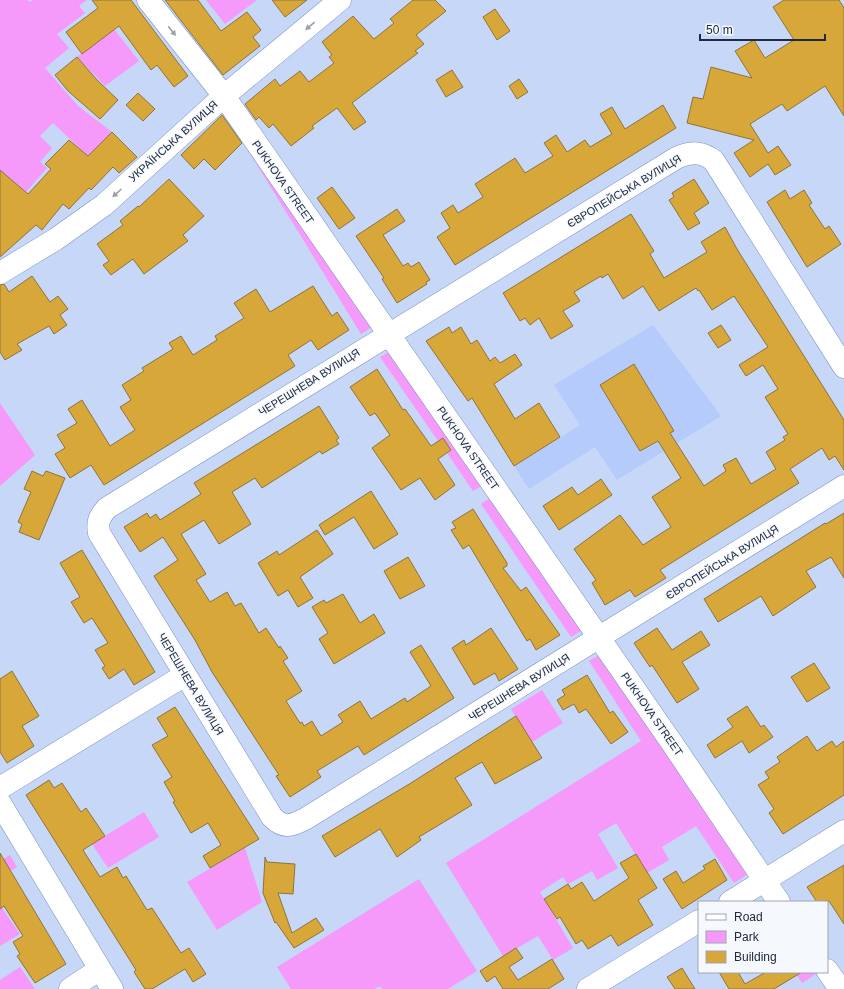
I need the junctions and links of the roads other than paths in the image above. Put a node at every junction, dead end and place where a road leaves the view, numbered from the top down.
1 (148, 0) edge
2 (340, 0) edge
3 (224, 96) junction
4 (0, 273) edge
5 (389, 333) junction
6 (844, 367) edge
7 (844, 486) edge
8 (599, 638) junction
9 (185, 675) junction
10 (0, 788) edge
11 (0, 803) edge
12 (844, 831) edge
13 (765, 881) junction
14 (732, 901) edge
15 (778, 901) edge
16 (698, 922) edge
17 (100, 969) junction
18 (828, 971) edge
19 (70, 989) edge
20 (112, 989) edge
21 (588, 989) edge
22 (840, 989) edge

1 -> 3 street, PUKHOVA STREET
2 -> 3 street, УКРАЇНСЬКА ВУЛИЦЯ
3 -> 4 street, УКРАЇНСЬКА ВУЛИЦЯ
3 - 5 street, PUKHOVA STREET
5 - 6 street, ЄВРОПЕЙСЬКА ВУЛИЦЯ
5 - 8 street, PUKHOVA STREET
5 - 9 street, ЧЕРЕШНЕВА ВУЛИЦЯ
7 - 8 street, ЄВРОПЕЙСЬКА ВУЛИЦЯ
8 - 9 street, ЧЕРЕШНЕВА ВУЛИЦЯ
8 - 13 street, PUKHOVA STREET
9 - 10 street
11 - 17 street
12 - 13 street
13 - 14 street
13 - 15 street, PUKHOVA STREET
16 - 21 street
17 - 19 street
17 - 20 street
18 - 22 street

